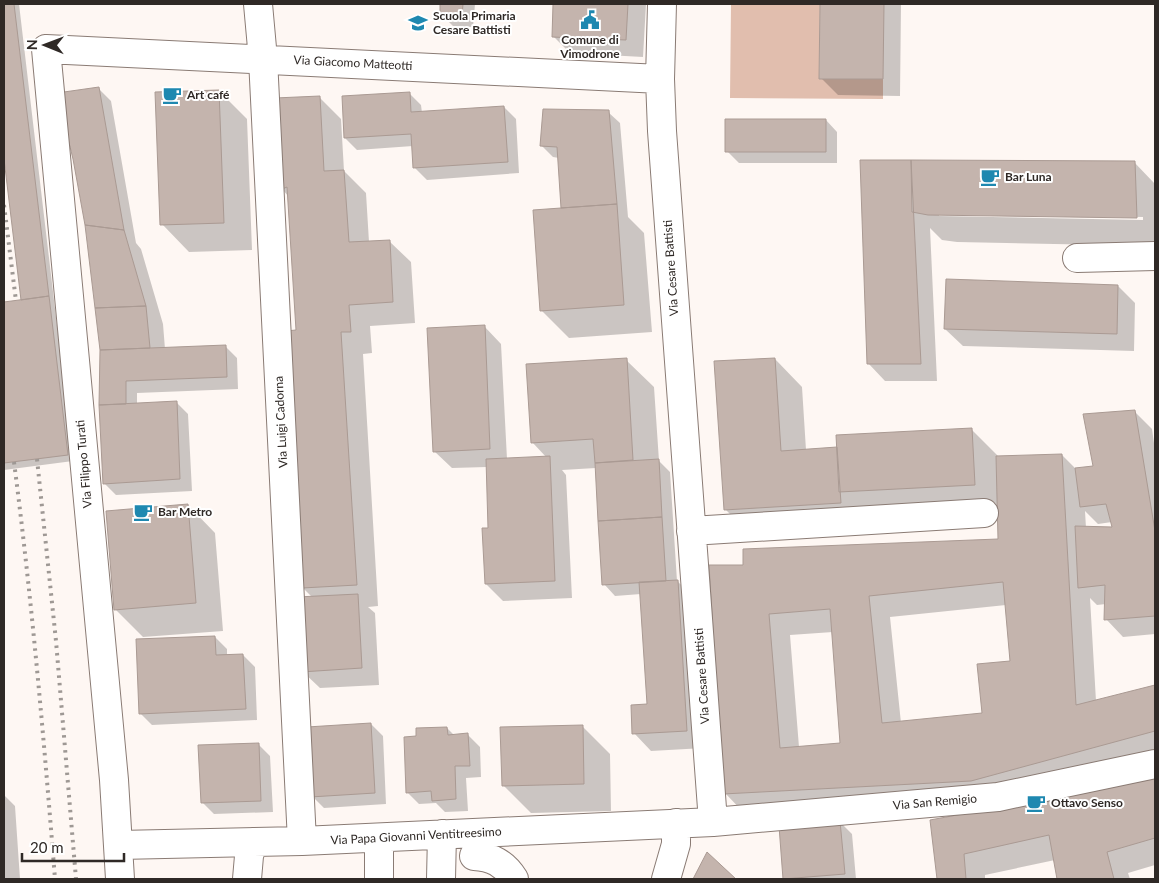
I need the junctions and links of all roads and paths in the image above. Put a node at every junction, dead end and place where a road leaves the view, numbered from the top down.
1 (258, 4) edge
2 (662, 4) edge
3 (46, 49) joint
4 (263, 59) junction
5 (660, 79) junction
6 (1155, 256) edge
7 (1077, 258) dead end
8 (984, 513) dead end
9 (691, 531) junction
10 (1155, 764) edge
11 (713, 822) junction
12 (676, 823) junction
13 (442, 834) junction
14 (379, 838) junction
15 (302, 841) junction
16 (253, 842) junction
17 (119, 845) junction
18 (474, 856) dead end
19 (120, 879) edge
20 (247, 879) edge
21 (380, 879) edge
22 (441, 879) edge
23 (514, 879) edge
24 (666, 879) edge

1 - 4 street, Via Luigi Cadorna
2 - 5 street, Via Cesare Battisti
3 - 4 street, Via Giacomo Matteotti
3 - 17 street, Via Filippo Turati
4 - 5 street, Via Giacomo Matteotti
4 - 15 street, Via Luigi Cadorna
5 - 9 street, Via Cesare Battisti
6 - 7 street
8 - 9 street
9 - 11 street, Via Cesare Battisti
10 - 11 street, Via San Remigio
11 - 12 street, Via Papa Giovanni Ventitreesimo
12 - 13 street, Via Papa Giovanni Ventitreesimo
12 - 24 street
13 - 14 street, Via Papa Giovanni Ventitreesimo
13 - 22 street
14 - 15 street, Via Papa Giovanni Ventitreesimo
14 - 21 street
15 - 16 street, Via Papa Giovanni Ventitreesimo
16 - 17 street, Via Papa Giovanni Ventitreesimo
16 - 20 street
17 - 19 street, Via Filippo Turati
18 - 23 street

